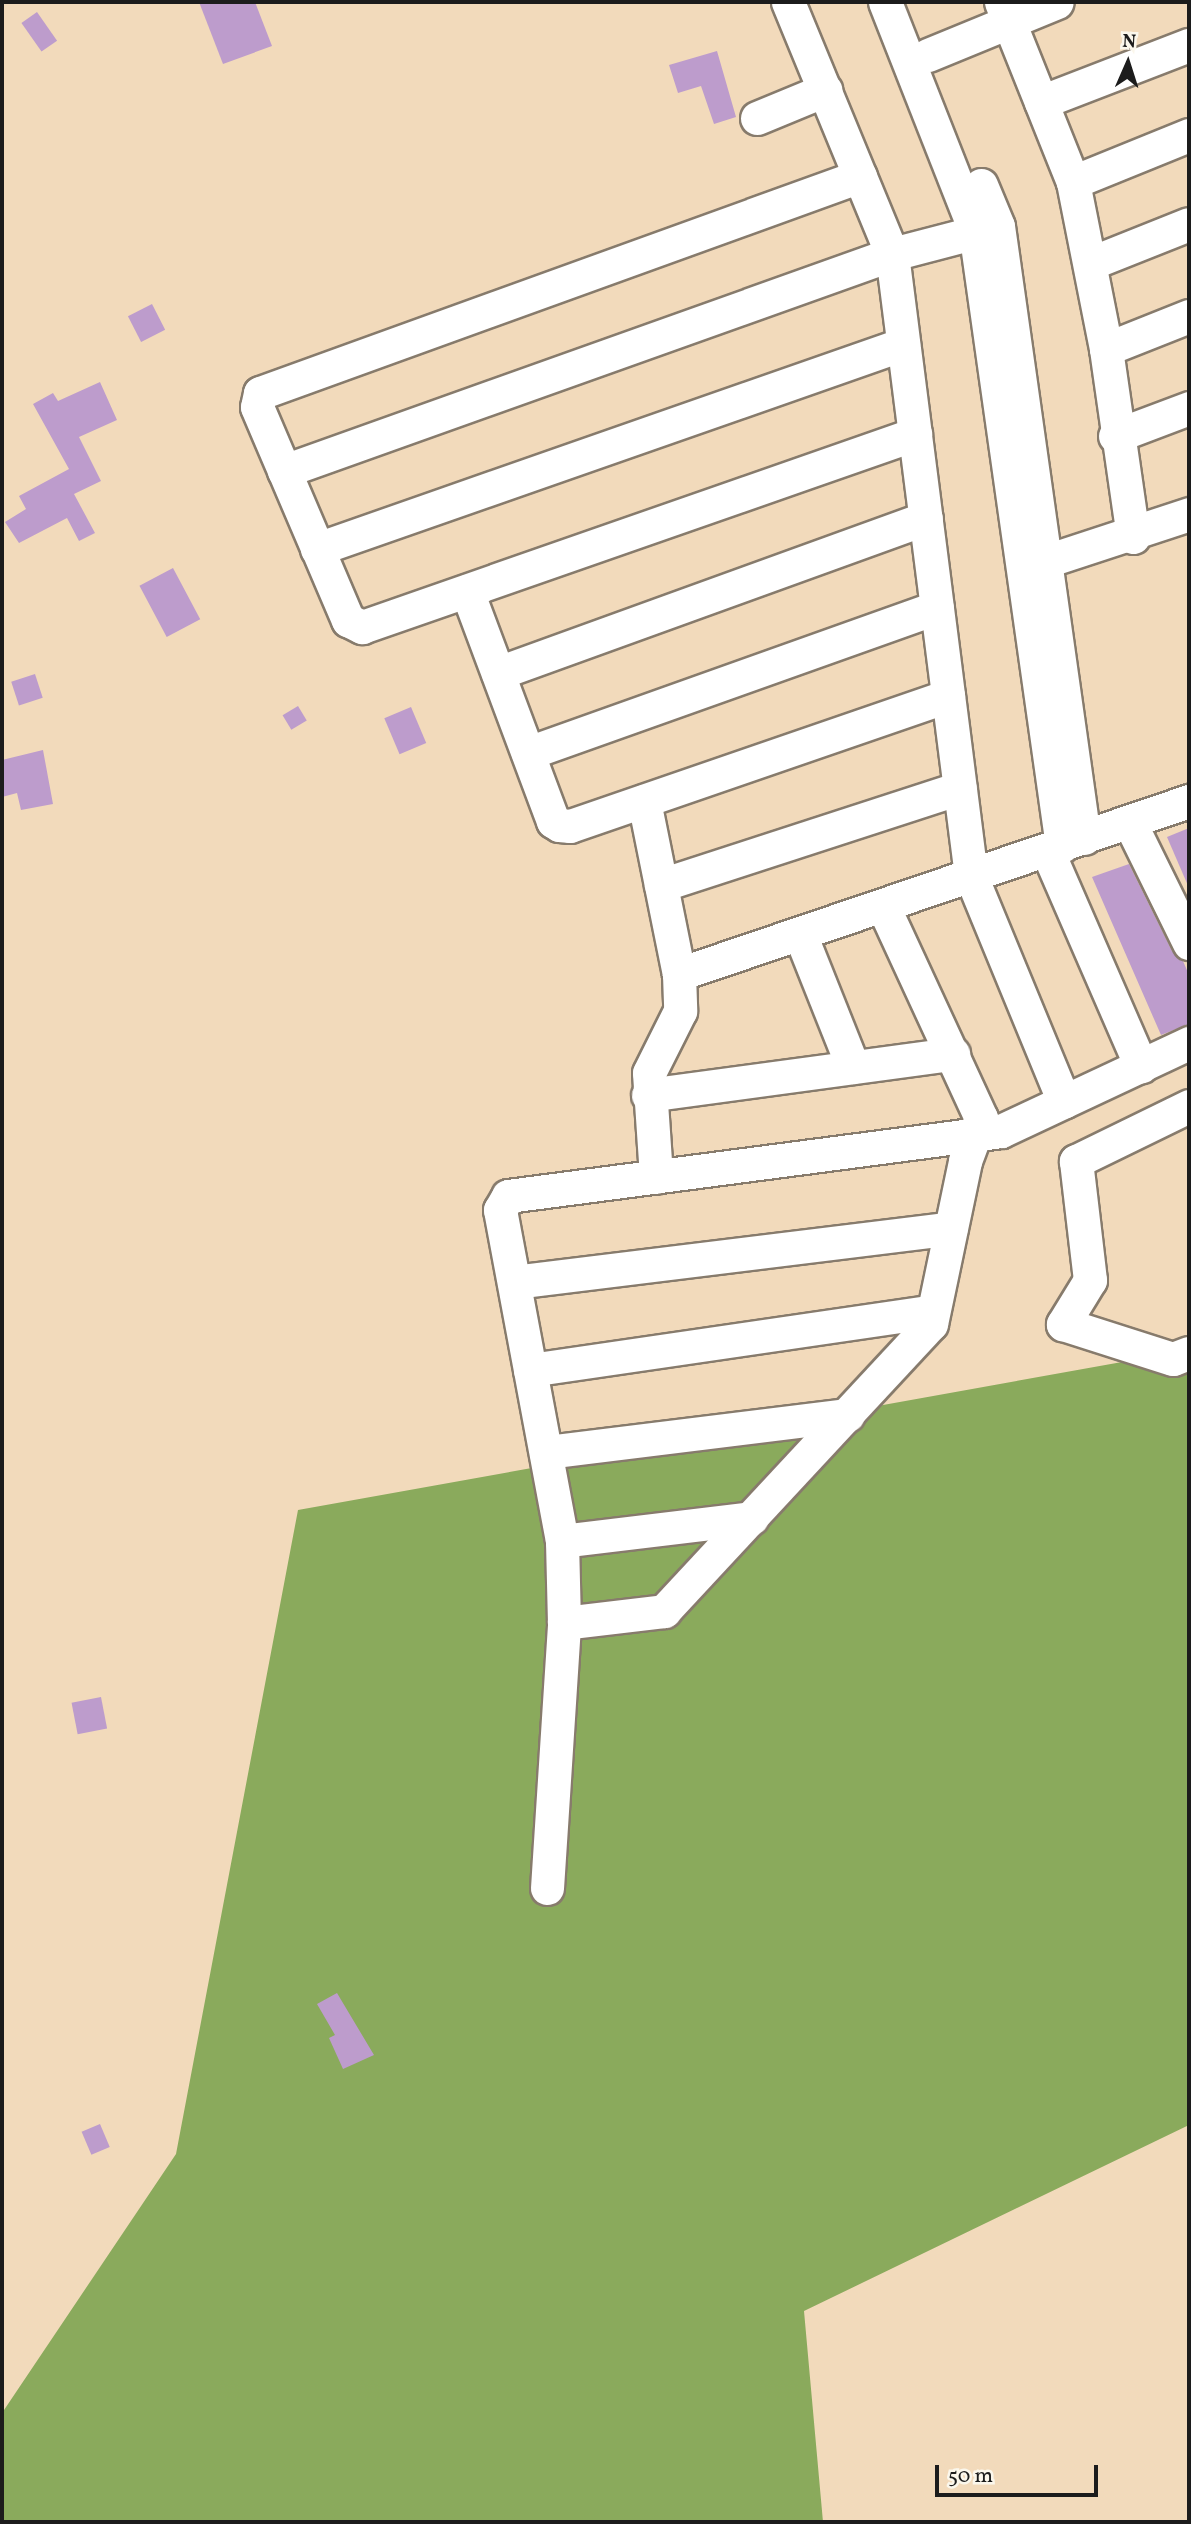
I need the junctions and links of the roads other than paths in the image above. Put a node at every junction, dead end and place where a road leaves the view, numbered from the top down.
1 (788, 2) edge
2 (885, 2) edge
3 (906, 2) edge
4 (1057, 2) edge
5 (1005, 11) edge
6 (1189, 45) edge
7 (928, 55) junction
8 (825, 90) junction
9 (1041, 102) junction
10 (757, 118) dead end
11 (1189, 135) edge
12 (860, 176) junction
13 (1073, 182) junction
14 (1189, 224) edge
15 (987, 228) junction
16 (892, 254) junction
17 (1091, 263) junction
18 (1189, 316) edge
19 (903, 344) junction
20 (1106, 349) junction
21 (1189, 408) edge
22 (915, 434) junction
23 (1115, 436) junction
24 (284, 471) junction
25 (1189, 514) edge
26 (926, 518) junction
27 (1133, 537) junction
28 (317, 549) junction
29 (1034, 566) junction
30 (467, 591) junction
31 (937, 607) junction
32 (498, 673) junction
33 (948, 696) junction
34 (528, 753) junction
35 (960, 788) junction
36 (644, 801) junction
37 (1189, 801) edge
38 (1130, 823) junction
39 (1064, 845) junction
40 (971, 876) junction
41 (661, 885) junction
42 (883, 906) junction
43 (800, 934) junction
44 (1189, 943) edge
45 (679, 974) junction
46 (1189, 1043) edge
47 (953, 1054) junction
48 (1141, 1066) junction
49 (853, 1068) junction
50 (648, 1095) junction
51 (1064, 1102) junction
52 (1189, 1106) edge
53 (974, 1135) junction
54 (656, 1177) junction
55 (951, 1228) junction
56 (514, 1282) junction
57 (933, 1311) junction
58 (1189, 1353) edge
59 (530, 1370) junction
60 (848, 1415) junction
61 (545, 1452) junction
62 (752, 1518) junction
63 (562, 1541) junction
64 (564, 1623) junction
65 (547, 1888) dead end

1 - 8 street
2 - 15 street
3 - 7 street
4 - 5 street
5 - 7 street
5 - 9 street
6 - 9 street
7 - 15 street
8 - 10 street
8 - 12 street
9 - 13 street
11 - 13 street
12 - 16 street
12 - 24 street
13 - 17 street
14 - 17 street
15 - 16 street
15 - 29 street
16 - 19 street
16 - 24 street
17 - 20 street
18 - 20 street
19 - 22 street
19 - 28 street
20 - 23 street
21 - 23 street
22 - 26 street
22 - 30 street
23 - 27 street
24 - 28 street
25 - 27 street
26 - 31 street
26 - 32 street
27 - 29 street
28 - 30 street
29 - 39 street
30 - 32 street
31 - 33 street
31 - 34 street
32 - 34 street
33 - 35 street
33 - 36 street
34 - 36 street
35 - 40 street
35 - 41 street
36 - 41 street
37 - 38 street
38 - 39 street
38 - 44 street
39 - 40 street
39 - 48 street
40 - 42 street
40 - 51 street
41 - 45 street
42 - 43 street
42 - 47 street
43 - 45 street
43 - 49 street
45 - 50 street
46 - 48 street
47 - 49 street
47 - 53 street
48 - 51 street
49 - 50 street
50 - 54 street
51 - 53 street
52 - 58 street
53 - 54 street
53 - 55 street
54 - 56 street
55 - 56 street
55 - 57 street
56 - 59 street
57 - 59 street
57 - 60 street
59 - 61 street
60 - 61 street
60 - 62 street
61 - 63 street
62 - 63 street
62 - 64 street
63 - 64 street
64 - 65 street

